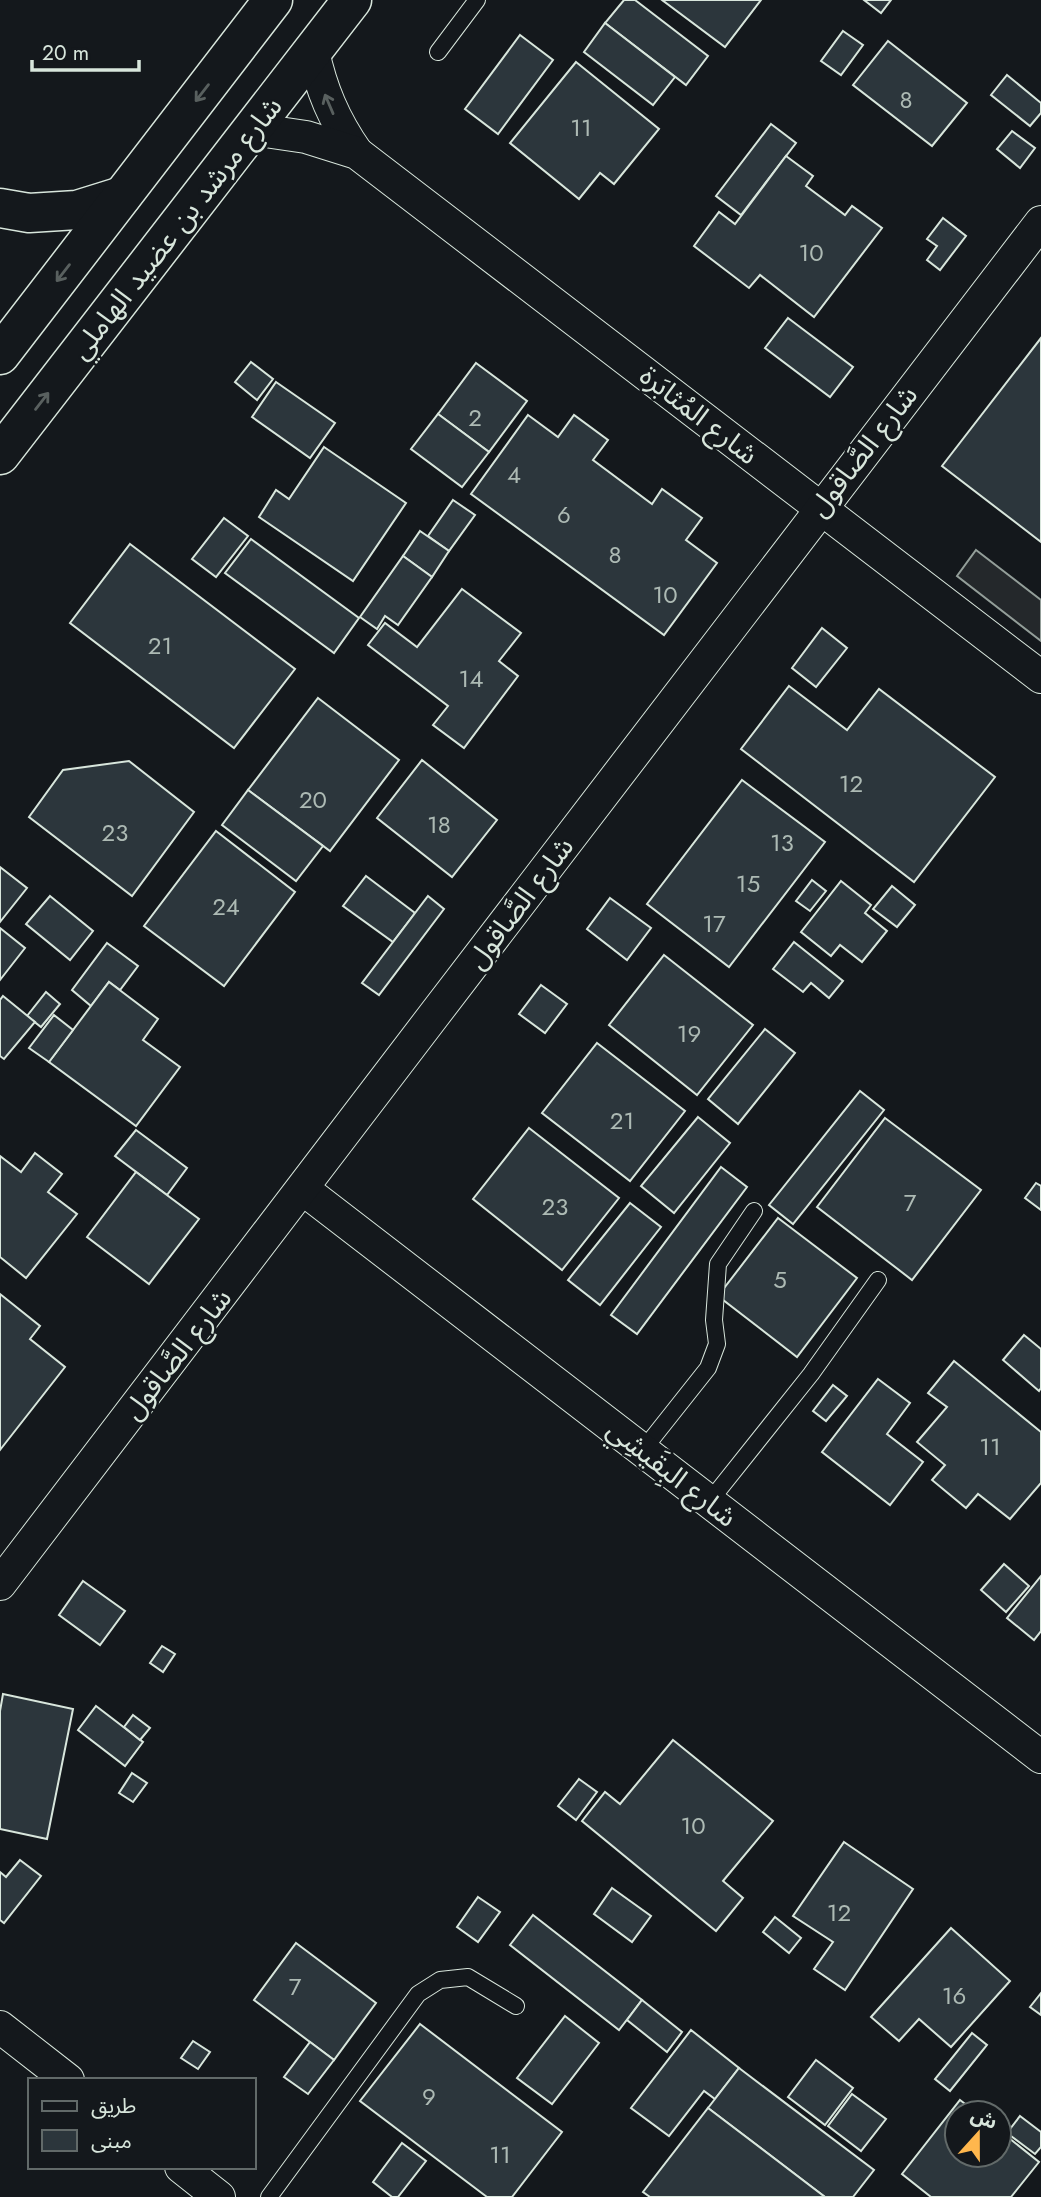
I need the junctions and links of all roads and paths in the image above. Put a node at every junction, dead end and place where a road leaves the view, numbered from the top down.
1 (273, 0) edge
2 (352, 0) edge
3 (477, 0) edge
4 (313, 51) junction
5 (438, 52) dead end
6 (253, 129) junction
7 (357, 153) junction
8 (122, 196) junction
9 (0, 208) edge
10 (1041, 222) edge
11 (0, 355) edge
12 (0, 455) edge
13 (819, 508) junction
14 (1041, 677) edge
15 (303, 1189) junction
16 (754, 1211) dead end
17 (878, 1280) dead end
18 (643, 1450) junction
19 (709, 1502) junction
20 (0, 1584) edge
21 (1041, 1757) edge
22 (516, 2006) dead end
23 (0, 2027) edge
24 (65, 2078) edge
25 (184, 2169) edge
26 (219, 2197) edge
27 (270, 2197) edge

1 -> 8 street
2 - 4 street, شارع مرشد بن عضيد الهاملي
3 - 5 lane
4 - 6 street, شارع مرشد بن عضيد الهاملي
7 -> 4 street, شارع المُثابَرة
6 - 7 street, شارع المُثابَرة
12 -> 6 street, شارع مرشد بن عضيد الهاملي
7 - 13 street, شارع المُثابَرة
8 - 9 street
8 -> 11 street
10 - 13 street, شارع الصَّاقول
13 - 14 street, شارع المُثابَرة
13 - 15 street, شارع الصَّاقول
15 - 18 street, شارع البِقَيشِي
15 - 20 street, شارع الصَّاقول
16 - 18 lane
17 - 19 lane
18 - 19 street, شارع البِقَيشِي
19 - 21 street, شارع البِقَيشِي
22 - 27 lane
23 - 24 street
25 - 26 street

